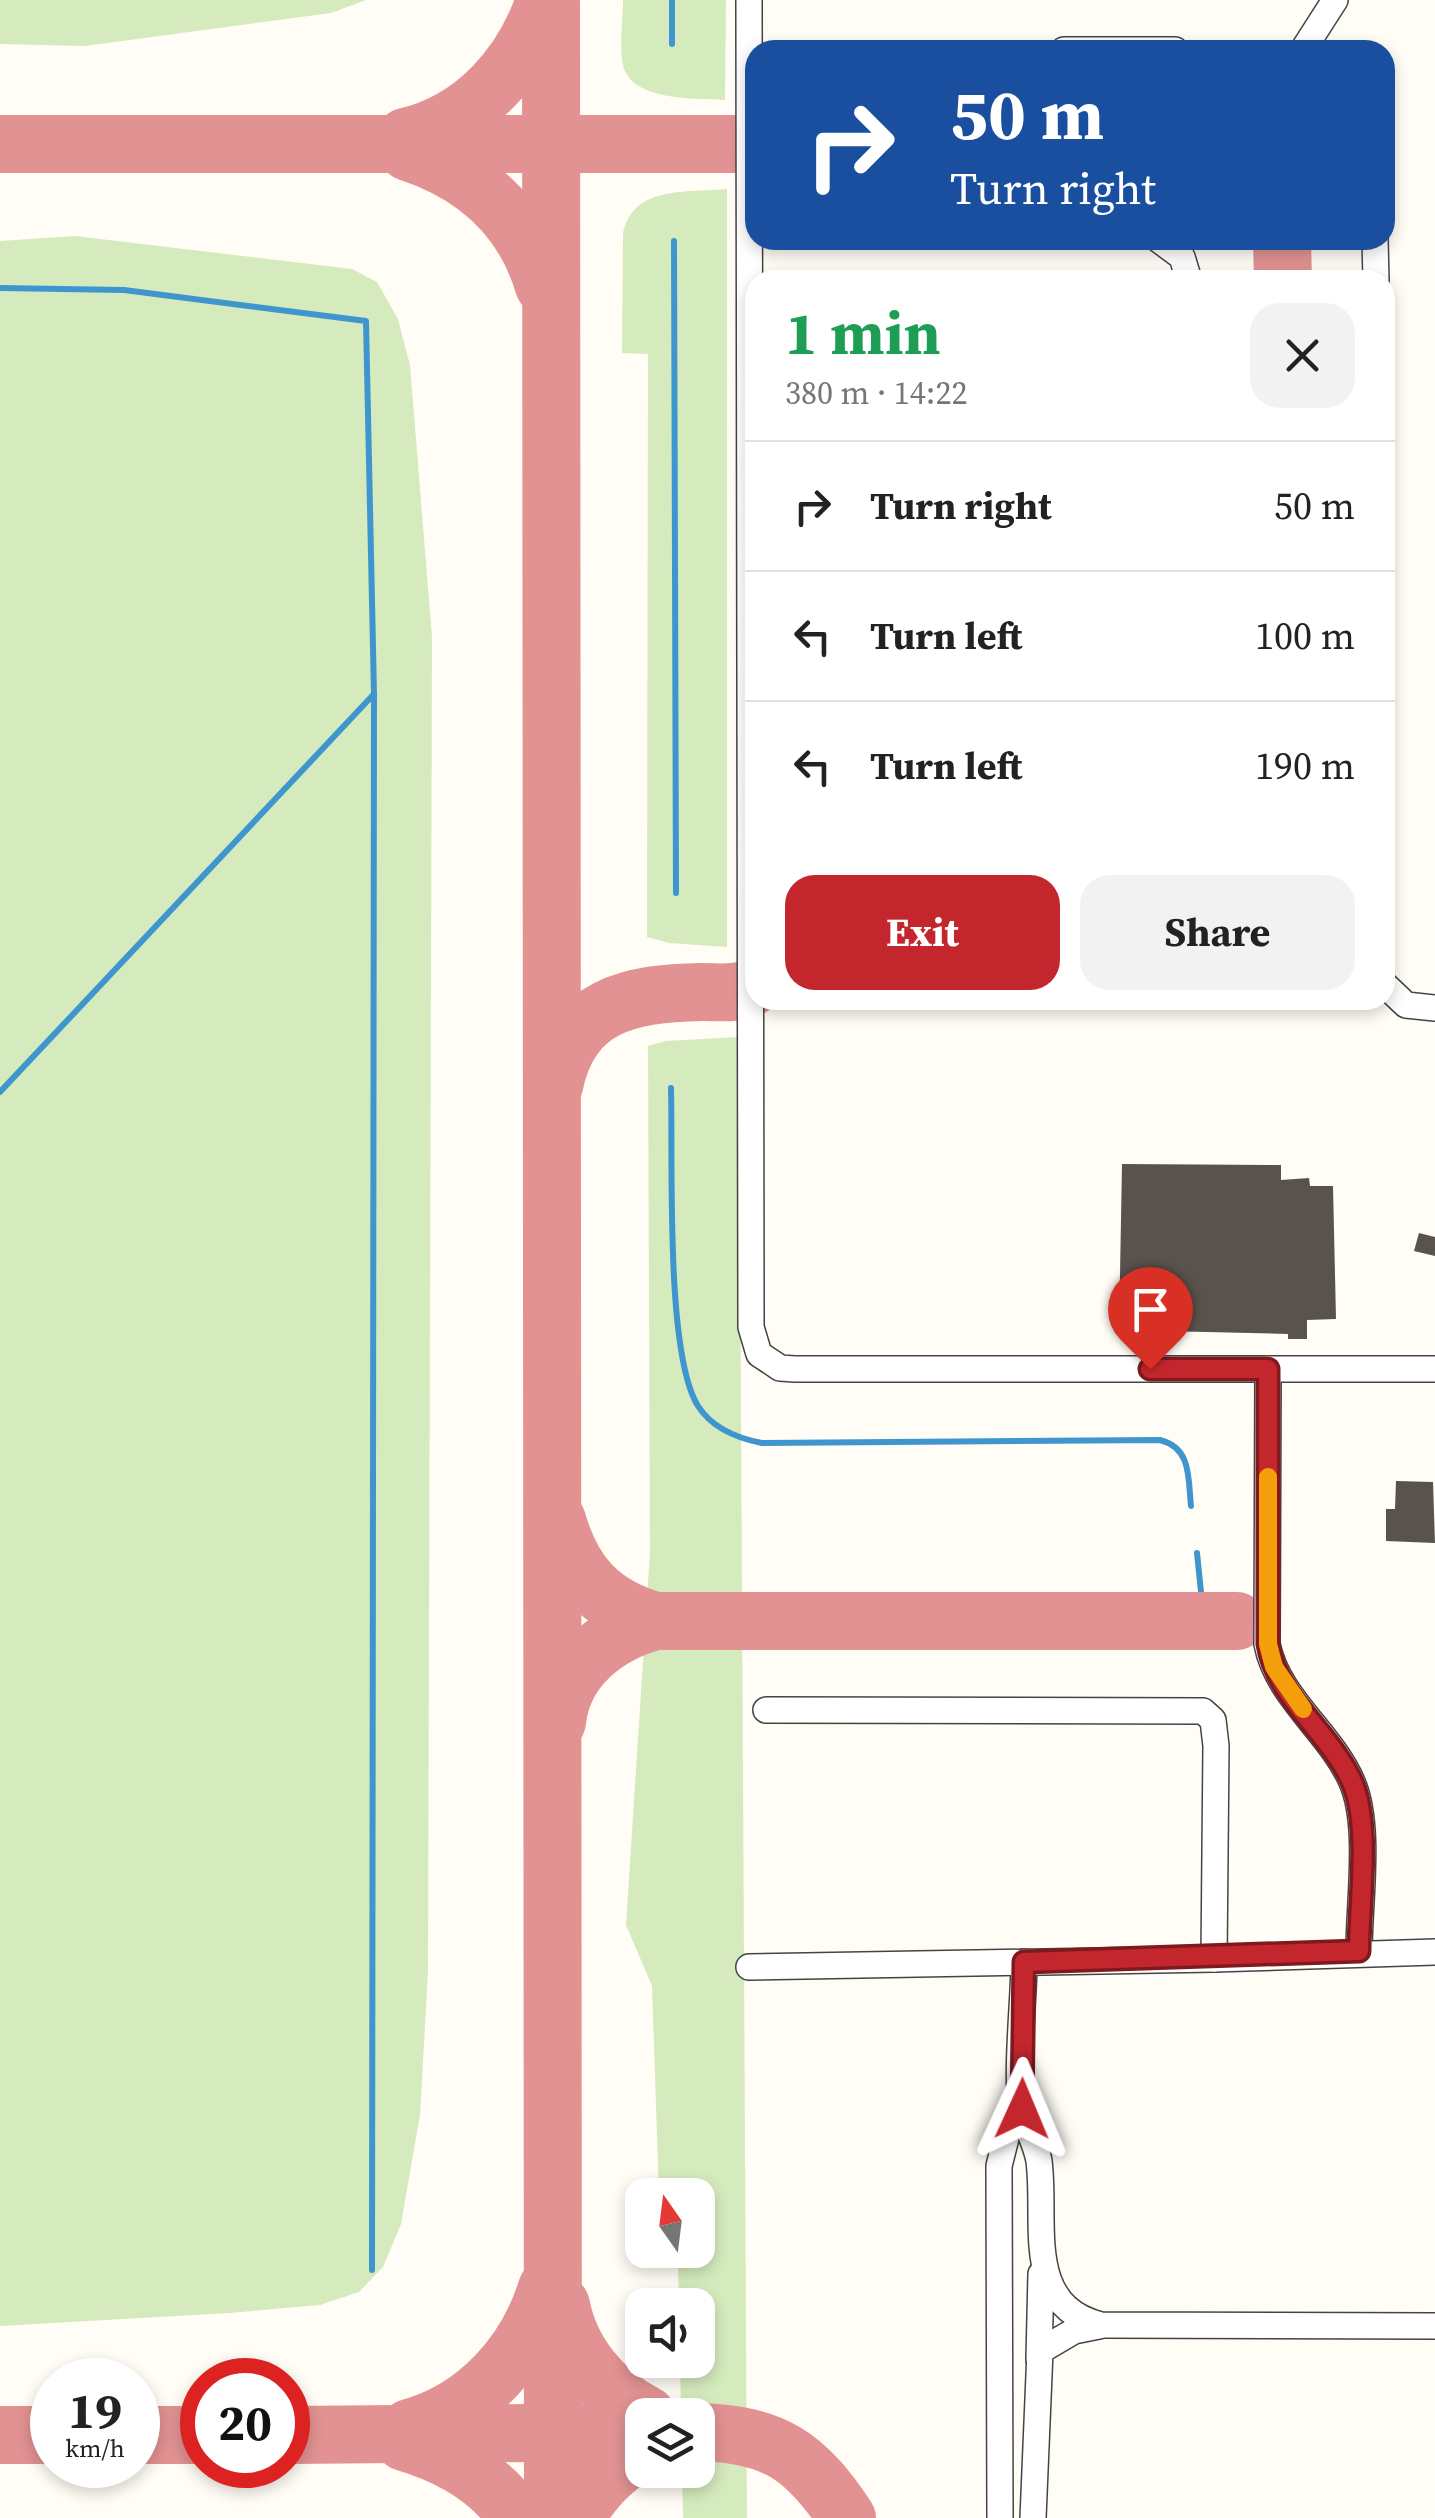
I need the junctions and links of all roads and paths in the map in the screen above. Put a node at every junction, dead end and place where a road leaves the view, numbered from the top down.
1 (749, 0) edge
2 (1335, 0) edge
3 (751, 40) edge
4 (1309, 40) edge
5 (1173, 250) edge
6 (1186, 270) edge
7 (1395, 994) edge
8 (1435, 1008) edge
9 (752, 1010) edge
10 (1268, 1369) junction
11 (1435, 1369) edge
12 (766, 1710) dead end
13 (1359, 1951) junction
14 (1435, 1952) edge
15 (1214, 1959) junction
16 (1024, 1962) junction
17 (749, 1967) dead end
18 (1022, 2109) junction
19 (1040, 2239) junction
20 (1435, 2312) edge
21 (1104, 2325) junction
22 (1342, 2326) junction
23 (1435, 2326) edge
24 (1040, 2351) junction
25 (1000, 2518) edge
26 (1033, 2518) edge

1 - 3 lane
2 - 4 lane
5 - 6 lane
7 - 8 lane
9 - 10 lane
10 - 11 lane
10 - 13 lane
12 - 15 lane
13 - 14 lane
13 - 15 lane
15 - 16 lane
16 - 17 lane
16 - 18 lane
18 - 19 lane
18 - 25 lane
19 - 21 lane
19 - 24 lane
20 - 22 lane
21 - 22 lane
21 - 24 lane
22 - 23 lane
24 - 26 lane

